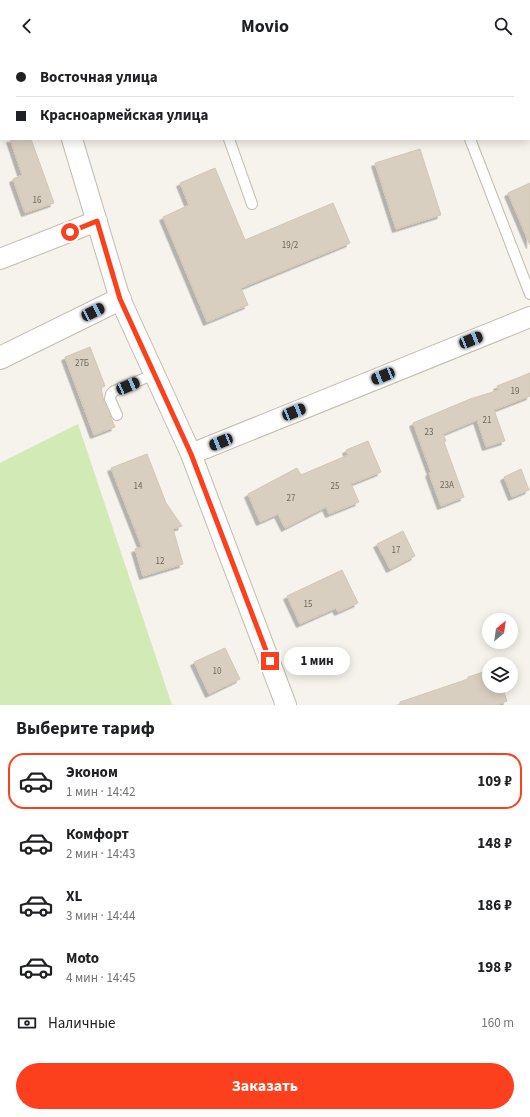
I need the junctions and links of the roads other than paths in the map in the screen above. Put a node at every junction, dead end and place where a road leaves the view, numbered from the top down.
1 (72, 140) edge
2 (229, 140) edge
3 (470, 140) edge
4 (252, 204) dead end
5 (97, 221) junction
6 (0, 259) edge
7 (530, 294) edge
8 (120, 299) junction
9 (530, 316) edge
10 (0, 358) edge
11 (155, 374) junction
12 (117, 415) dead end
13 (191, 454) junction
14 (286, 705) edge

1 - 5 street
2 - 4 lane
3 - 7 lane
5 - 6 street
5 - 8 street
8 - 10 street
8 - 11 street
9 - 13 street
11 - 12 lane
11 - 13 street
13 - 14 street

